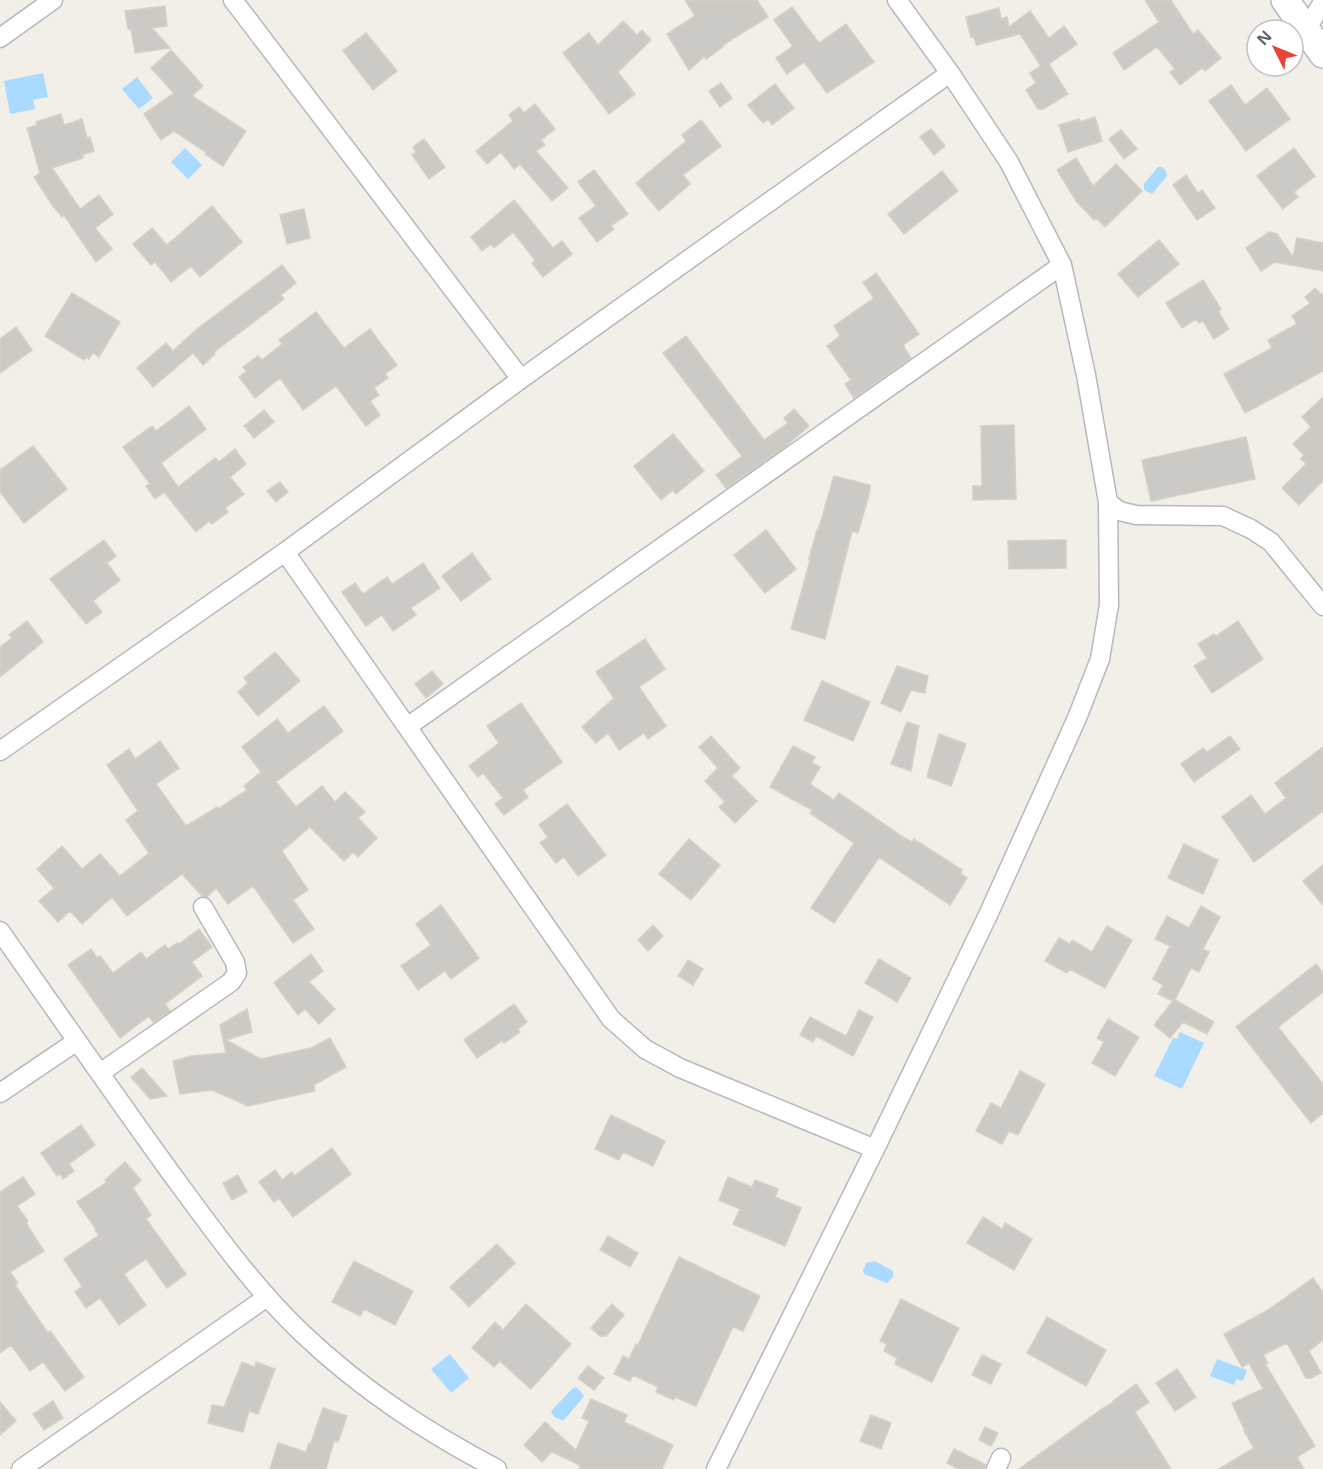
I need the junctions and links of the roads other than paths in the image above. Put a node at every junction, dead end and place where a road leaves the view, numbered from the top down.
1 (53, 0) edge
2 (233, 0) edge
3 (897, 0) edge
4 (1285, 0) edge
5 (1314, 15) edge
6 (0, 38) edge
7 (1323, 54) edge
8 (951, 73) junction
9 (1062, 265) junction
10 (521, 379) junction
11 (1108, 502) junction
12 (285, 552) junction
13 (1323, 606) edge
14 (407, 727) junction
15 (0, 752) edge
16 (203, 908) dead end
17 (0, 931) edge
18 (77, 1041) junction
19 (100, 1073) junction
20 (0, 1094) edge
21 (875, 1149) junction
22 (267, 1297) junction
23 (21, 1469) edge
24 (497, 1469) edge
25 (716, 1469) edge

1 - 6 street
2 - 10 street
3 - 8 street
4 - 5 main road
5 - 7 main road
8 - 9 street
8 - 10 street
9 - 11 street
9 - 14 street
10 - 12 street
11 - 13 street
11 - 21 street
12 - 14 street
12 - 15 street
14 - 21 street
16 - 19 street
17 - 18 street
18 - 19 street
18 - 20 street
19 - 22 street
21 - 25 street
22 - 23 street
22 - 24 street

